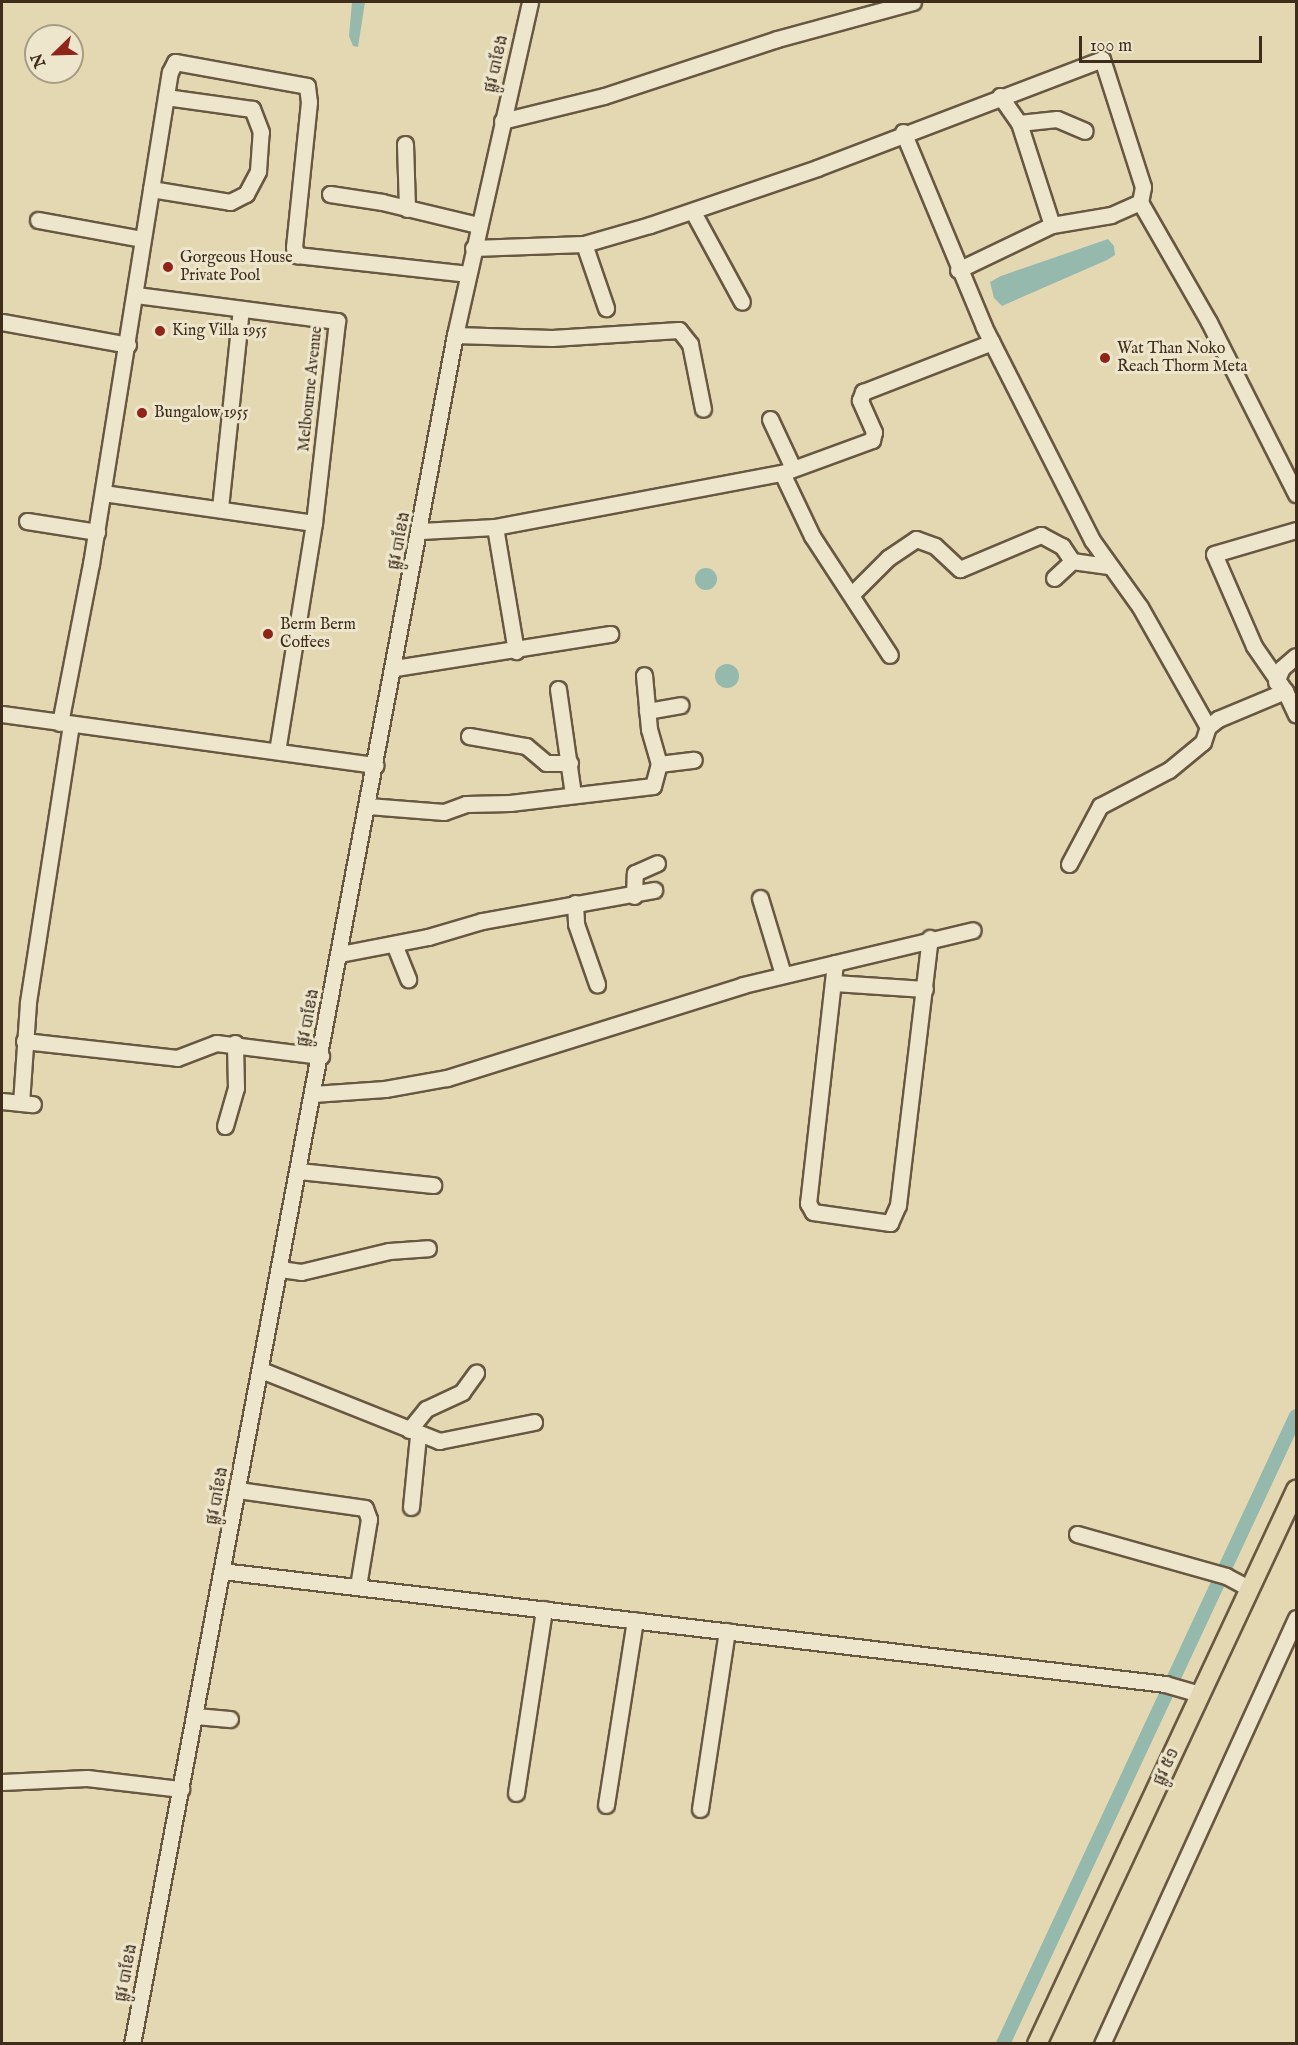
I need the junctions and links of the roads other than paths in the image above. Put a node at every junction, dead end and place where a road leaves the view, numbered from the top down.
1 (530, 2) edge
2 (913, 2) edge
3 (1000, 96) junction
4 (166, 97) junction
5 (502, 121) junction
6 (1019, 123) junction
7 (1085, 131) dead end
8 (903, 132) junction
9 (405, 144) dead end
10 (151, 189) junction
11 (330, 194) dead end
12 (1140, 202) junction
13 (407, 208) junction
14 (693, 212) junction
15 (38, 220) dead end
16 (478, 225) junction
17 (1052, 225) junction
18 (142, 239) junction
19 (584, 244) junction
20 (473, 248) junction
21 (958, 270) junction
22 (468, 274) junction
23 (136, 295) junction
24 (742, 302) dead end
25 (606, 308) dead end
26 (241, 309) junction
27 (2, 322) edge
28 (455, 335) junction
29 (992, 342) junction
30 (128, 345) junction
31 (703, 409) dead end
32 (770, 419) dead end
33 (788, 471) junction
34 (103, 493) junction
35 (1296, 494) edge
36 (220, 508) junction
37 (27, 520) dead end
38 (314, 523) junction
39 (495, 527) junction
40 (421, 531) junction
41 (1296, 531) edge
42 (97, 532) junction
43 (1072, 561) junction
44 (1107, 566) junction
45 (1054, 578) dead end
46 (852, 594) junction
47 (610, 634) dead end
48 (516, 651) junction
49 (890, 655) dead end
50 (1296, 656) edge
51 (395, 668) junction
52 (644, 675) dead end
53 (1280, 687) junction
54 (558, 689) dead end
55 (680, 705) dead end
56 (647, 711) junction
57 (2, 714) edge
58 (1296, 716) edge
59 (65, 724) junction
60 (1208, 727) junction
61 (469, 736) dead end
62 (277, 751) junction
63 (694, 760) dead end
64 (570, 763) junction
65 (659, 764) junction
66 (376, 765) junction
67 (573, 795) junction
68 (368, 806) junction
69 (657, 863) dead end
70 (1069, 864) dead end
71 (654, 890) dead end
72 (634, 896) junction
73 (760, 898) dead end
74 (575, 903) junction
75 (973, 930) dead end
76 (930, 938) junction
77 (394, 944) junction
78 (340, 954) junction
79 (835, 963) junction
80 (783, 974) junction
81 (408, 979) dead end
82 (834, 983) junction
83 (597, 984) dead end
84 (925, 989) junction
85 (24, 1041) junction
86 (235, 1043) junction
87 (321, 1056) junction
88 (313, 1094) junction
89 (2, 1101) edge
90 (225, 1126) dead end
91 (299, 1171) junction
92 (433, 1185) dead end
93 (428, 1248) dead end
94 (280, 1269) junction
95 (261, 1370) junction
96 (476, 1373) dead end
97 (534, 1422) dead end
98 (413, 1433) junction
99 (238, 1490) junction
100 (1296, 1490) edge
101 (411, 1507) dead end
102 (1077, 1534) dead end
103 (222, 1571) junction
104 (1237, 1581) junction
105 (358, 1586) junction
106 (544, 1609) junction
107 (1296, 1618) edge
108 (635, 1620) junction
109 (727, 1631) junction
110 (1194, 1693) junction
111 (195, 1716) junction
112 (230, 1719) dead end
113 (2, 1782) edge
114 (181, 1790) junction
115 (516, 1793) dead end
116 (606, 1805) dead end
117 (699, 1809) dead end
118 (132, 2043) edge
119 (1037, 2043) edge
120 (1102, 2043) edge

1 - 5 street, ផ្លូវ បាខែង
2 - 5 street
3 - 6 street
3 - 8 street
3 - 12 street
4 - 10 street
4 - 10 street
4 - 22 street
5 - 16 street, ផ្លូវ បាខែង
6 - 7 street
6 - 17 street
8 - 14 street
8 - 21 street
9 - 13 street
10 - 18 street
11 - 13 street
12 - 17 street
12 - 35 street
13 - 16 street
14 - 19 street
14 - 24 street
15 - 18 street
16 - 20 street, ផ្លូវ បាខែង
17 - 21 street
18 - 23 street
19 - 20 street
19 - 25 street
20 - 22 street, ផ្លូវ បាខែង
21 - 29 street
22 - 28 street, ផ្លូវ បាខែង
23 - 26 street, Melbourne Avenue
23 - 30 street
26 - 36 street
26 - 38 street, Melbourne Avenue
27 - 30 street
28 - 31 street
28 - 40 street, ផ្លូវ បាខែង
29 - 33 street
29 - 44 street
30 - 34 street
32 - 33 street
33 - 39 street
33 - 46 street
34 - 36 street
34 - 42 street
36 - 38 street
37 - 42 street
38 - 62 street, Melbourne Avenue
39 - 40 street
39 - 48 street
40 - 51 street, ផ្លូវ បាខែង
41 - 53 street
42 - 59 street
43 - 44 street
43 - 45 street
43 - 46 street
44 - 60 street
46 - 49 street
47 - 48 street
48 - 51 street
50 - 53 street
51 - 66 street, ផ្លូវ បាខែង
52 - 56 street
53 - 58 street
53 - 60 street
54 - 64 street
55 - 56 street
56 - 65 street
57 - 59 street
59 - 62 street
59 - 85 street
60 - 70 street
61 - 64 street
62 - 66 street
63 - 65 street
64 - 67 street
65 - 67 street
66 - 68 street, ផ្លូវ បាខែង
67 - 68 street
68 - 78 street, ផ្លូវ បាខែង
69 - 72 street
71 - 72 street
72 - 74 street
73 - 80 street
74 - 77 street
74 - 83 street
75 - 76 street
76 - 79 street
76 - 84 street
77 - 78 street
77 - 81 street
78 - 87 street, ផ្លូវ បាខែង
79 - 80 street
79 - 82 street
80 - 88 street
82 - 84 street
82 - 84 street
85 - 86 street
85 - 89 street
86 - 87 street
86 - 90 street
87 - 88 street, ផ្លូវ បាខែង
88 - 91 street, ផ្លូវ បាខែង
91 - 92 street
91 - 94 street, ផ្លូវ បាខែង
93 - 94 street
94 - 95 street, ផ្លូវ បាខែង
95 - 98 street
95 - 99 street, ផ្លូវ បាខែង
96 - 98 street
97 - 98 street
98 - 101 street
99 - 103 street, ផ្លូវ បាខែង
99 - 105 street
100 - 104 main road, ផ្លូវ ៥១
102 - 104 street
103 - 105 street
103 - 111 street, ផ្លូវ បាខែង
104 - 110 main road, ផ្លូវ ៥១
105 - 106 street
106 - 108 street
106 - 115 street
107 - 120 street
108 - 109 street
108 - 116 street
109 - 110 street
109 - 117 street
110 - 119 main road, ផ្លូវ ៥១
111 - 112 street
111 - 114 street, ផ្លូវ បាខែង
113 - 114 street
114 - 118 street, ផ្លូវ បាខែង

